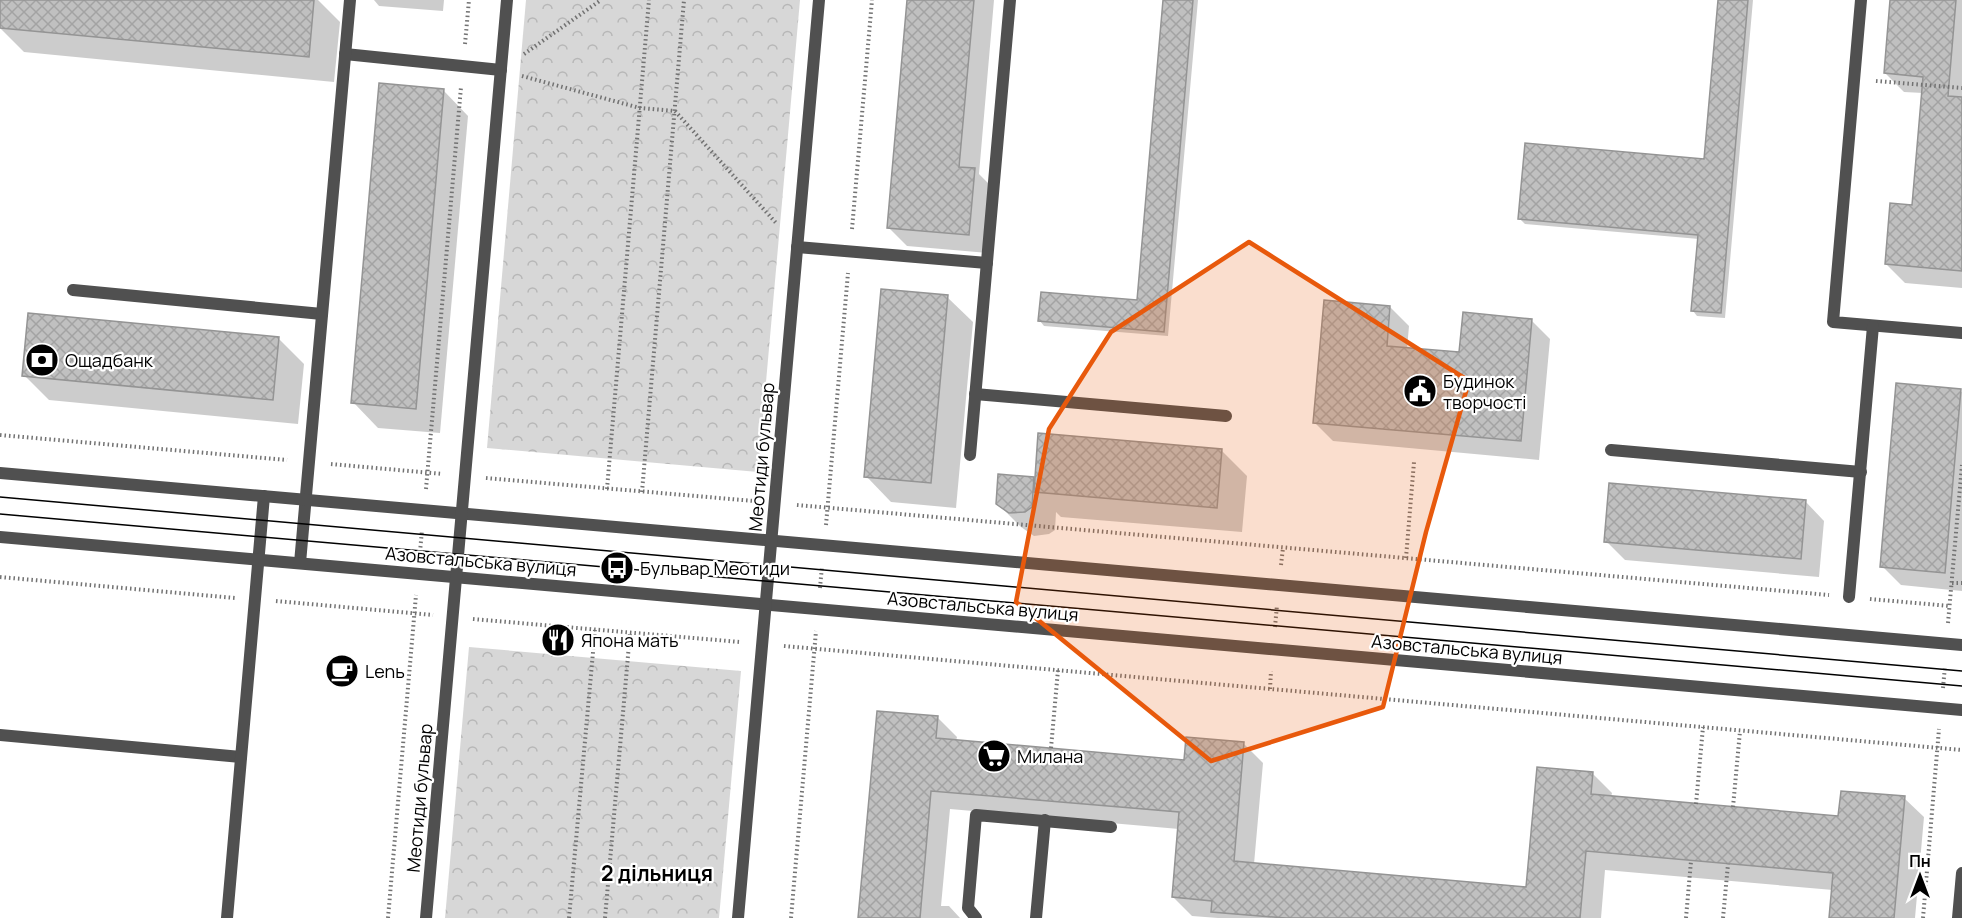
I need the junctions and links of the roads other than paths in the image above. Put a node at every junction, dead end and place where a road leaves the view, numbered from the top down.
1 (350, 0) edge
2 (507, 0) edge
3 (819, 0) edge
4 (1010, 0) edge
5 (1861, 0) edge
6 (345, 54) junction
7 (501, 70) junction
8 (797, 247) junction
9 (987, 263) junction
10 (73, 291) dead end
11 (322, 314) junction
12 (1873, 326) junction
13 (1962, 333) edge
14 (975, 394) junction
15 (1226, 416) dead end
16 (1611, 450) dead end
17 (970, 455) dead end
18 (1861, 472) junction
19 (0, 473) edge
20 (264, 496) junction
21 (306, 501) junction
22 (462, 514) junction
23 (0, 537) edge
24 (771, 541) junction
25 (258, 560) junction
26 (300, 563) junction
27 (456, 577) junction
28 (1850, 597) road end
29 (766, 604) junction
30 (1962, 645) edge
31 (1962, 710) edge
32 (0, 735) edge
33 (241, 757) junction
34 (1045, 820) junction
35 (1111, 827) dead end
36 (1962, 873) edge
37 (227, 918) edge
38 (426, 918) edge
39 (738, 918) edge
40 (976, 918) edge
41 (1036, 918) edge
42 (1958, 918) edge

1 - 6 street
2 - 7 street, Меотиди бульвар
3 - 8 street, Меотиди бульвар
4 - 9 street
5 - 12 street
6 - 7 street
6 - 11 street
7 - 22 street, Меотиди бульвар
8 - 9 street
8 - 24 street, Меотиди бульвар
9 - 14 street
10 - 11 street
11 - 21 street
12 - 13 street
12 - 18 street
14 - 15 street
14 - 17 street
16 - 18 street
18 - 28 street
19 - 20 street
20 - 21 street
20 - 25 street
21 - 22 street
21 - 26 street
22 - 24 street
22 - 27 street, Меотиди бульвар
23 - 25 street, Азовстальська вулиця
24 - 29 street, Меотиди бульвар
24 - 30 street
25 - 26 street, Азовстальська вулиця
25 - 33 street
26 - 27 street, Азовстальська вулиця
27 - 29 street, Азовстальська вулиця
27 - 38 street, Меотиди бульвар
29 - 31 street, Азовстальська вулиця
29 - 39 street, Меотиди бульвар
32 - 33 street
33 - 37 street
34 - 35 street
34 - 40 street
34 - 41 street
36 - 42 street

